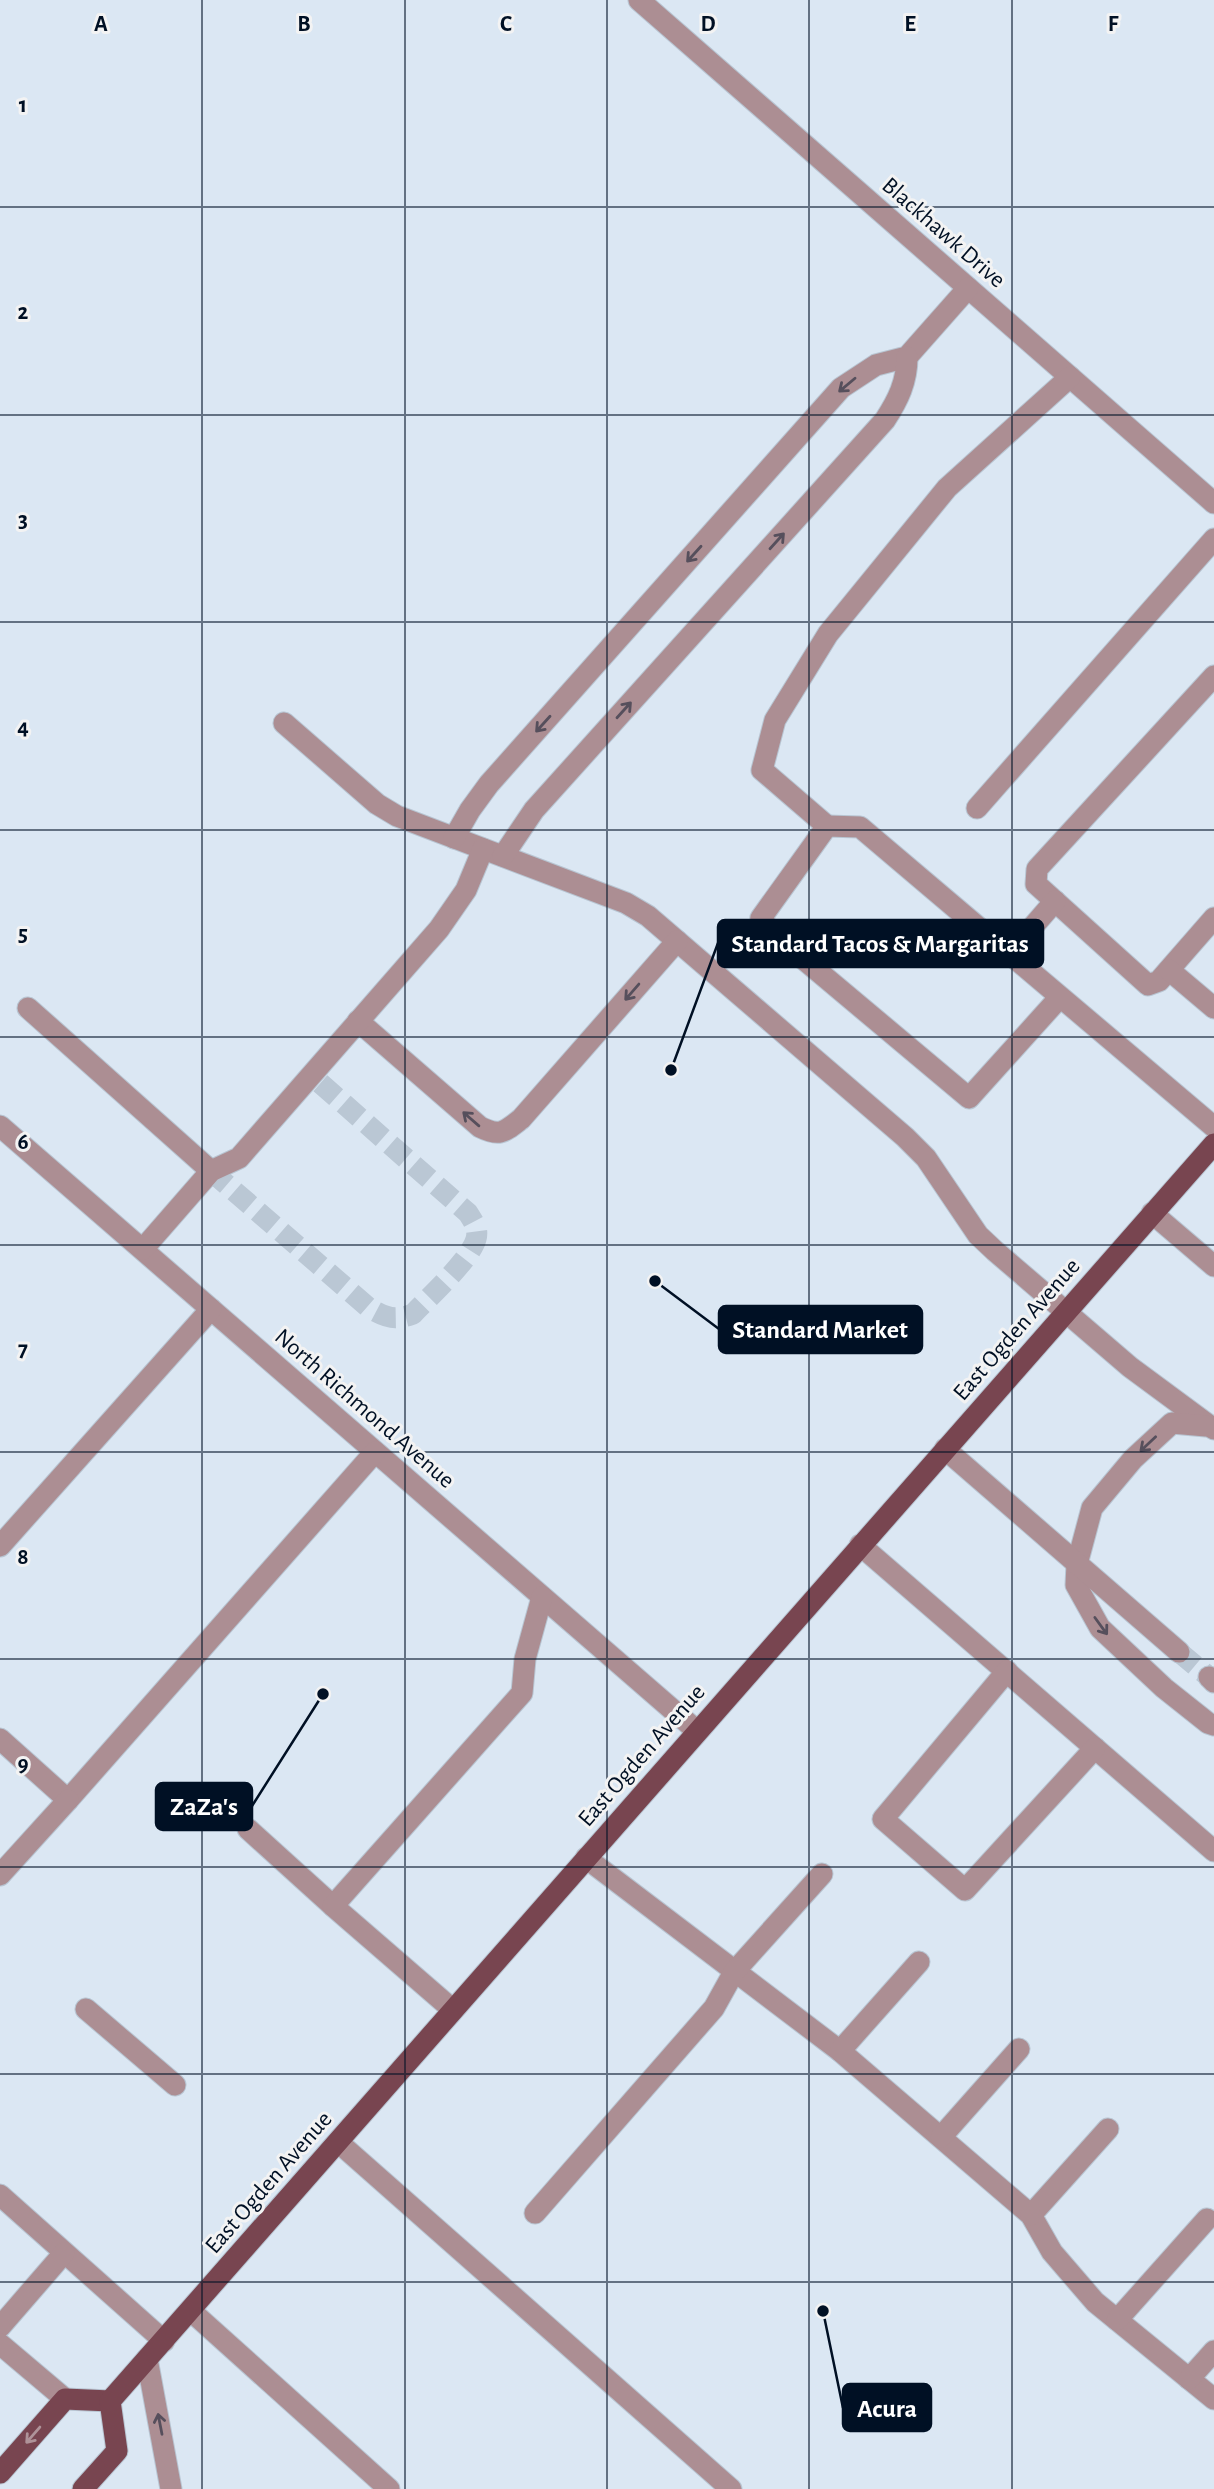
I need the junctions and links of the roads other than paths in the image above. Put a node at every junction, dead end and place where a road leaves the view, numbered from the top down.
1 (639, 0) edge
2 (968, 288) junction
3 (908, 357) junction
4 (1070, 377) junction
5 (1214, 503) edge
6 (1214, 539) edge
7 (1214, 676) edge
8 (284, 723) dead end
9 (977, 808) dead end
10 (827, 826) junction
11 (454, 838) junction
12 (493, 852) junction
13 (1055, 901) junction
14 (1214, 918) edge
15 (677, 941) junction
16 (1009, 954) junction
17 (1170, 970) junction
18 (1060, 997) junction
19 (29, 1008) dead end
20 (1214, 1008) edge
21 (358, 1021) junction
22 (0, 1126) edge
23 (1214, 1127) edge
24 (1214, 1144) edge
25 (211, 1171) junction
26 (1152, 1213) junction
27 (143, 1249) junction
28 (1214, 1266) edge
29 (211, 1309) junction
30 (1065, 1312) junction
31 (1211, 1427) edge
32 (945, 1449) junction
33 (376, 1452) junction
34 (860, 1545) junction
35 (0, 1546) edge
36 (1077, 1564) junction
37 (542, 1597) junction
38 (1179, 1652) tunnel mouth
39 (1007, 1671) junction
40 (1214, 1725) edge
41 (696, 1731) junction
42 (0, 1739) edge
43 (1095, 1748) junction
44 (68, 1800) junction
45 (248, 1829) dead end
46 (1214, 1851) edge
47 (586, 1858) junction
48 (822, 1874) dead end
49 (0, 1875) edge
50 (334, 1906) junction
51 (919, 1962) dead end
52 (734, 1972) junction
53 (86, 2009) dead end
54 (453, 2010) junction
55 (1019, 2049) dead end
56 (840, 2051) junction
57 (175, 2085) dead end
58 (1108, 2129) dead end
59 (941, 2137) junction
60 (338, 2142) junction
61 (0, 2195) edge
62 (535, 2213) dead end
63 (1031, 2215) junction
64 (1207, 2219) dead end
65 (64, 2253) junction
66 (191, 2311) junction
67 (1117, 2320) junction
68 (0, 2327) edge
69 (164, 2341) junction
70 (0, 2344) edge
71 (1214, 2351) edge
72 (147, 2359) junction
73 (1189, 2379) junction
74 (65, 2399) junction
75 (1214, 2399) edge
76 (110, 2401) junction
77 (0, 2473) edge
78 (83, 2489) edge
79 (171, 2489) edge
80 (389, 2489) edge
81 (731, 2489) edge

1 - 2 street, Blackhawk Drive
2 - 3 street
2 - 4 street, Blackhawk Drive
3 -> 11 street
12 -> 3 street
4 - 5 street, Blackhawk Drive
4 - 10 street
6 - 9 street
7 - 13 street
8 - 11 street
10 - 16 street
10 - 18 street
11 - 12 street
12 - 15 street
12 - 21 street
13 - 16 street
13 - 17 street
14 - 17 street
15 -> 21 street
15 - 30 street
16 - 18 street
17 - 20 street
18 - 23 street
19 - 25 street
21 - 25 street
22 - 27 street, North Richmond Avenue
24 - 26 main road, East Ogden Avenue
25 - 27 street
26 - 28 street
26 - 30 main road, East Ogden Avenue
27 - 29 street, North Richmond Avenue
29 - 33 street, North Richmond Avenue
29 - 35 street
30 - 31 street
30 - 32 main road, East Ogden Avenue
31 -> 36 street
32 - 34 main road, East Ogden Avenue
32 - 36 street
33 - 37 street, North Richmond Avenue
33 - 44 street
34 - 39 street
34 - 41 main road, East Ogden Avenue
36 - 38 street
36 -> 40 street
37 - 41 street, North Richmond Avenue
37 - 50 street
39 - 43 street
39 - 43 street
41 - 47 main road, East Ogden Avenue
42 - 44 street
43 - 46 street
44 - 49 street
45 - 50 street
47 - 52 street
47 - 54 main road, East Ogden Avenue
48 - 52 street
50 - 54 street
51 - 56 street
52 - 56 street
52 - 62 street
53 - 57 street
54 - 60 main road, East Ogden Avenue
55 - 59 street
56 - 59 street
58 - 63 street
59 - 63 street
60 - 66 main road, East Ogden Avenue
60 - 81 street
61 - 65 street
63 - 67 street
64 - 67 street
65 - 68 street
65 - 69 street
66 - 69 main road, East Ogden Avenue
66 - 80 street
67 - 73 street
69 - 72 main road, East Ogden Avenue
70 - 74 street
71 - 73 street
72 - 76 main road, East Ogden Avenue
79 -> 72 street
73 - 75 street
74 - 76 main road
74 -> 77 main road
76 - 78 main road

